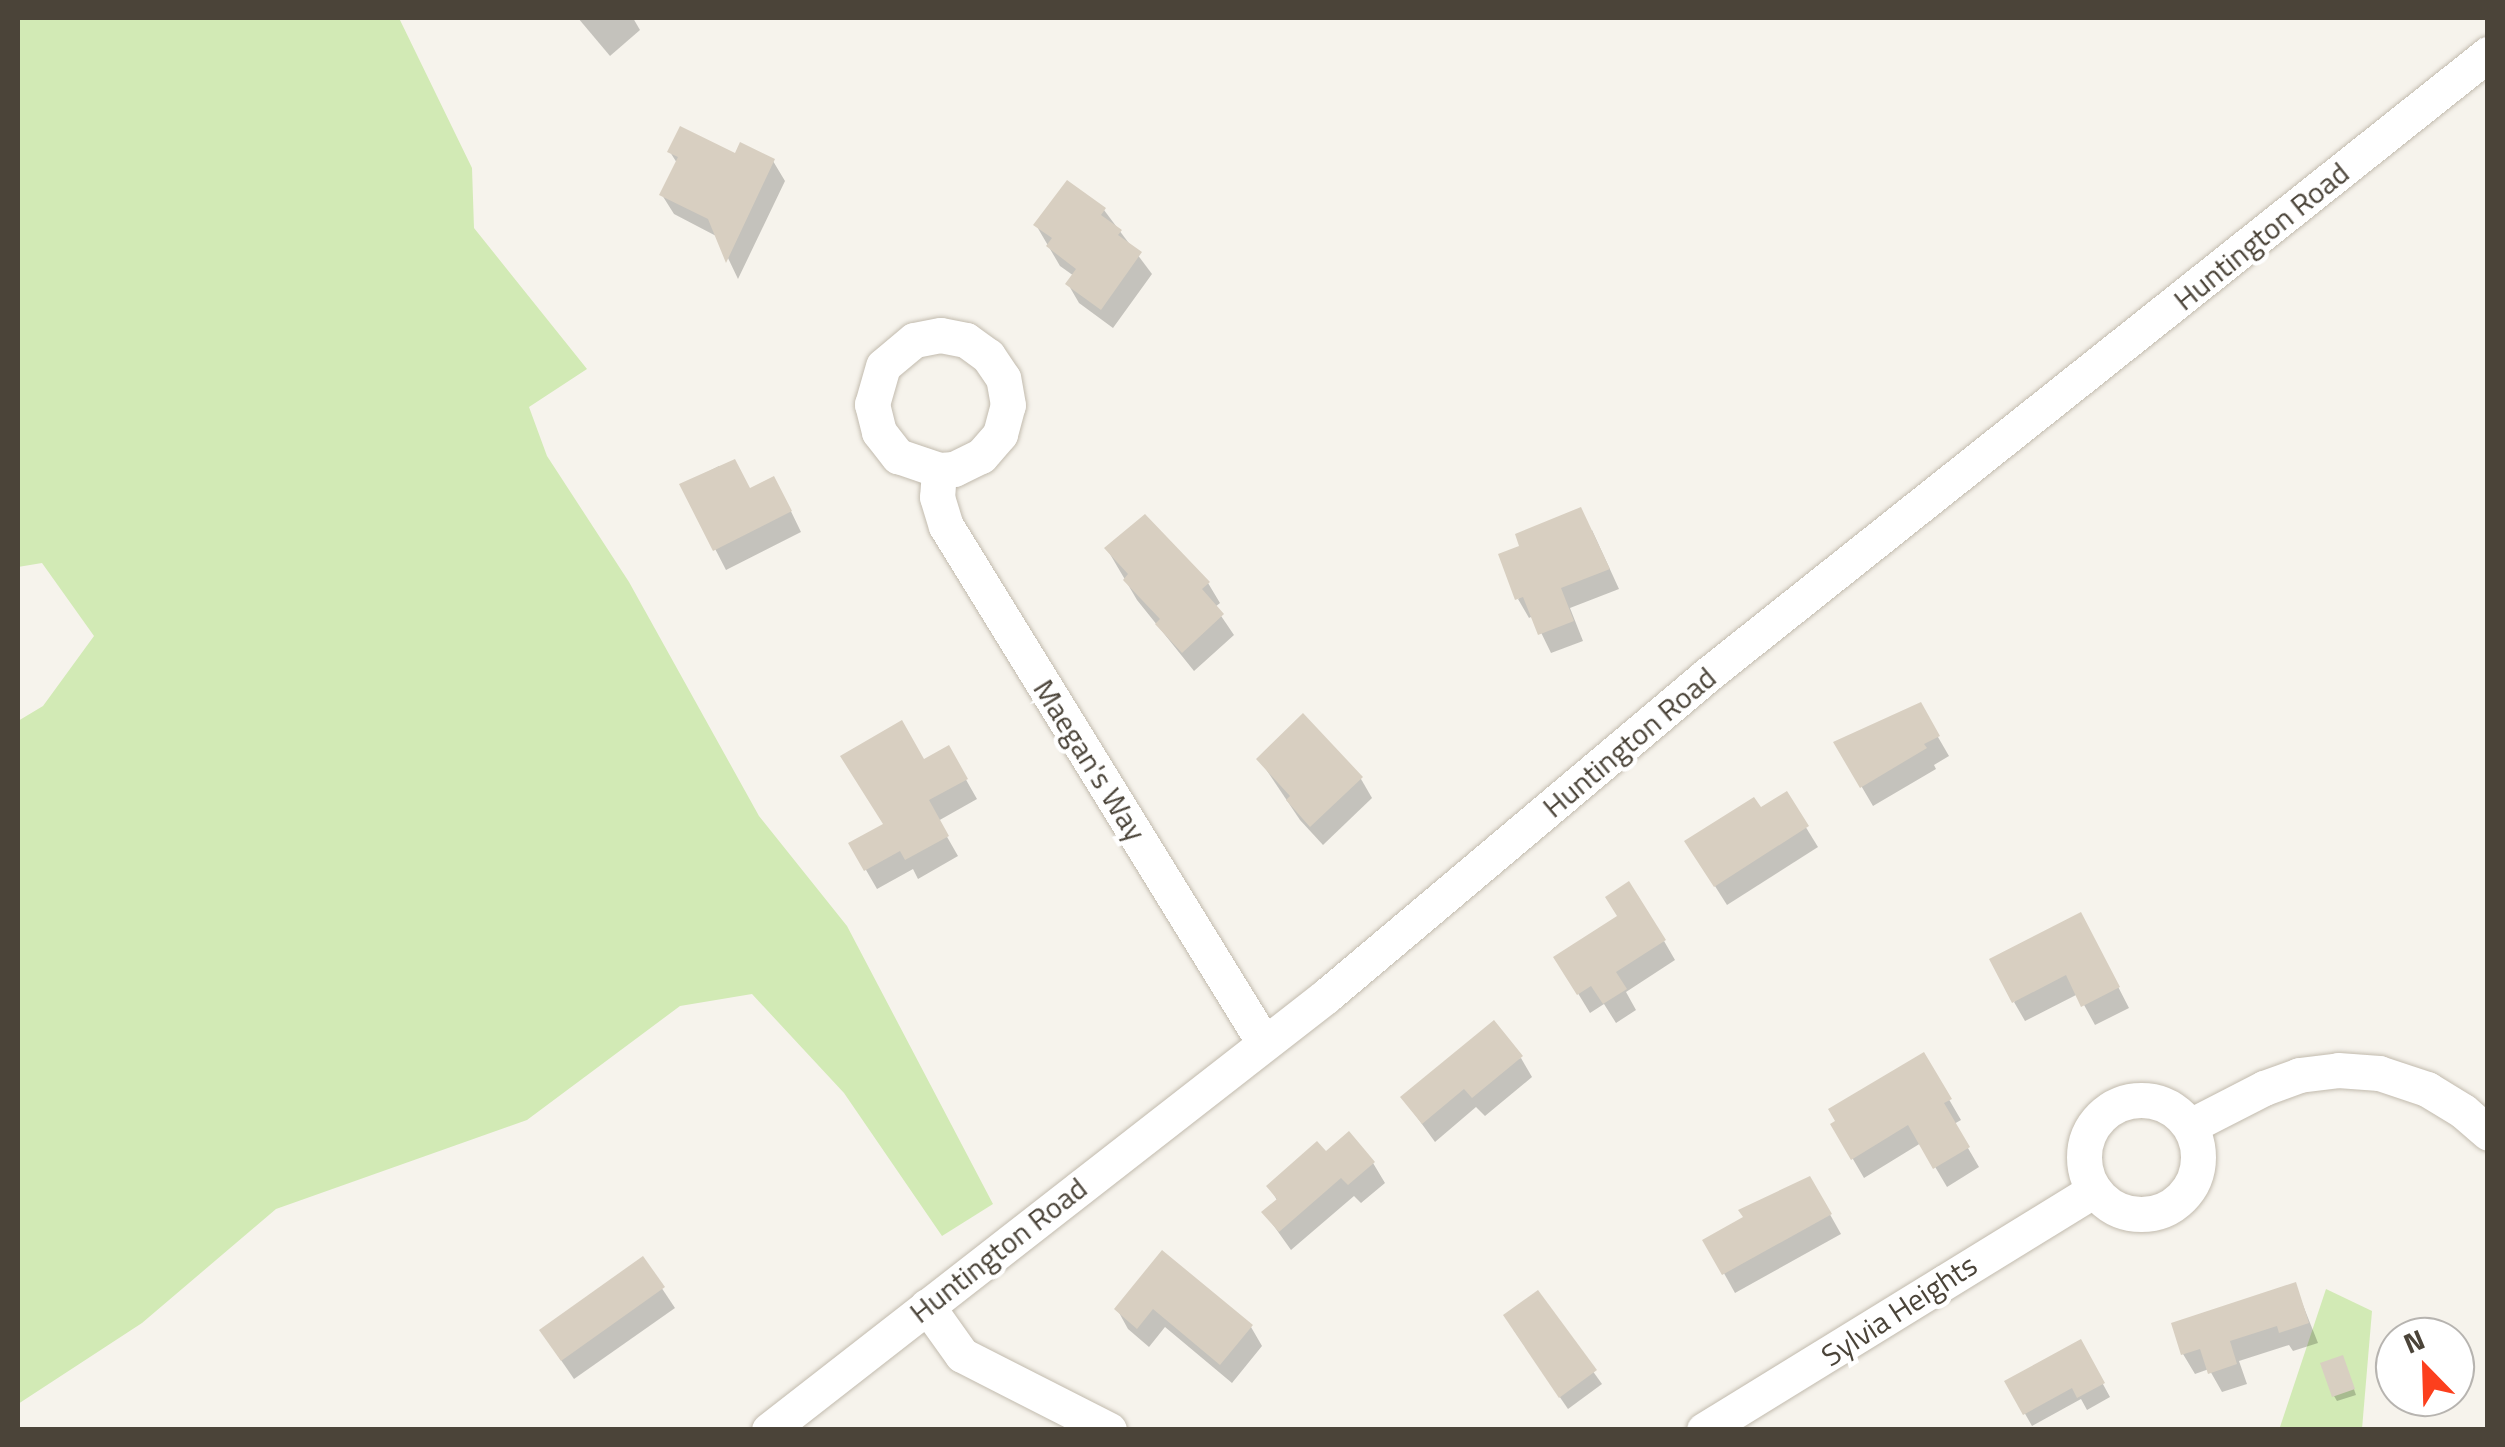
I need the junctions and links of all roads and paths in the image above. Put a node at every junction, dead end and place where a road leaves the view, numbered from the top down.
1 (2488, 54) edge
2 (939, 470) dead end
3 (1264, 1043) junction
4 (2190, 1126) junction
5 (2488, 1133) edge
6 (2094, 1190) junction
7 (927, 1306) junction
8 (770, 1430) edge
9 (1109, 1430) edge
10 (1704, 1430) edge

1 - 3 street, Huntington Road
2 - 3 street, Maegan's Way
3 - 7 street, Huntington Road
4 - 5 street
4 - 6 street
4 - 6 street
6 - 10 street, Sylvia Heights
7 - 8 street, Huntington Road
7 - 9 street

